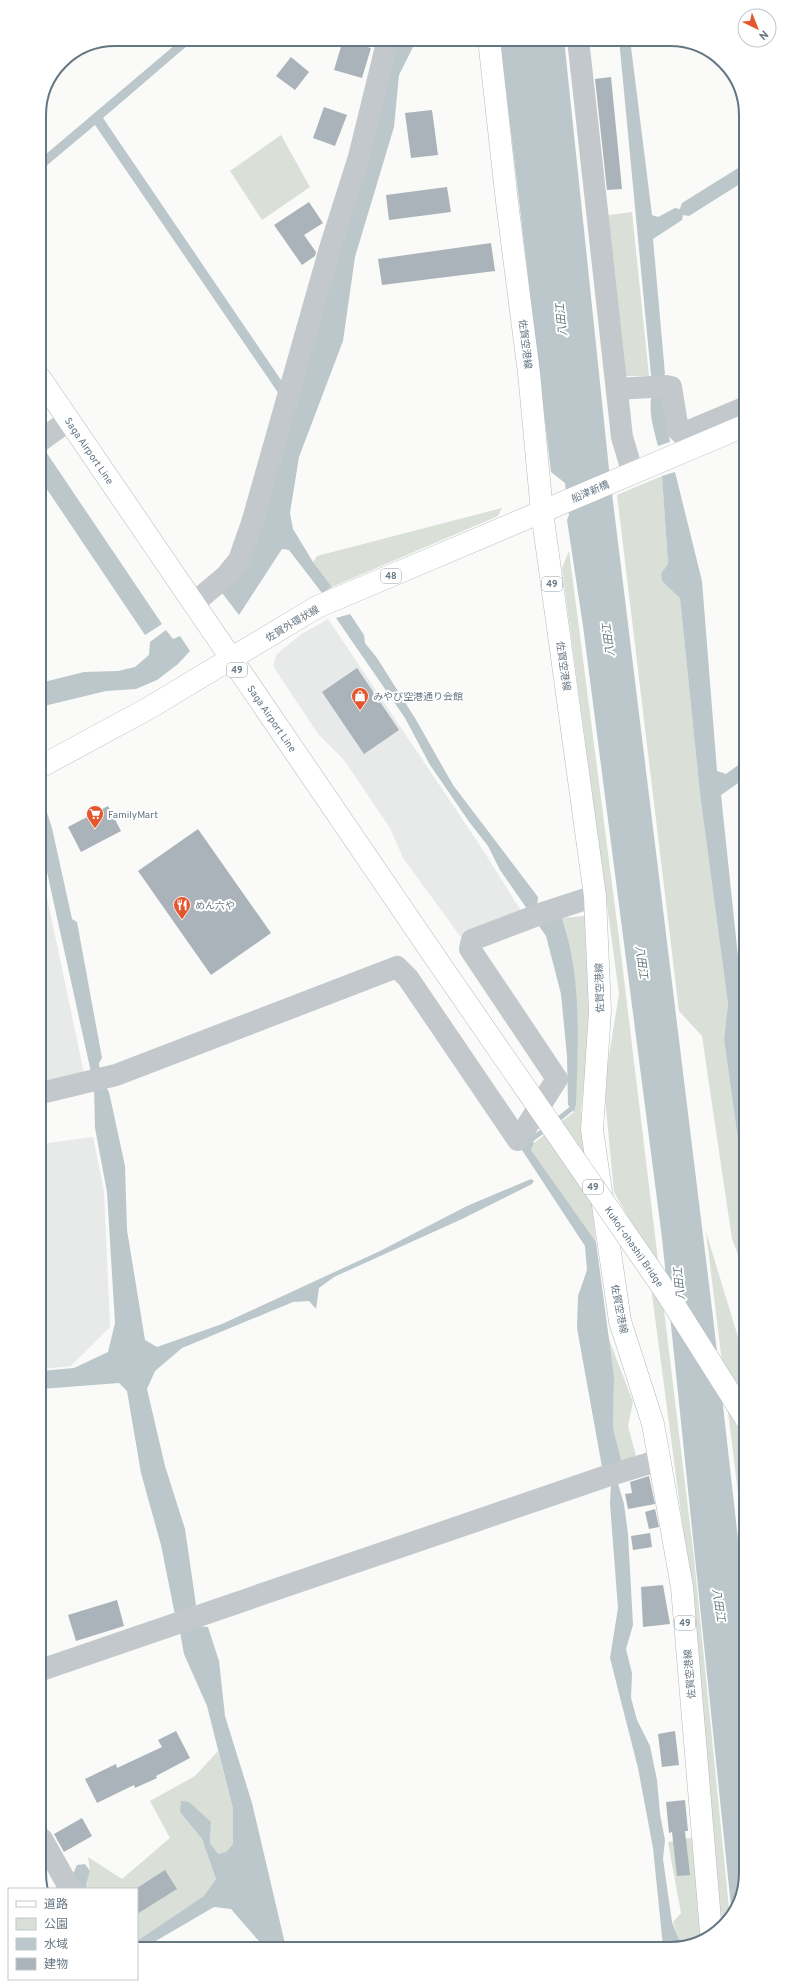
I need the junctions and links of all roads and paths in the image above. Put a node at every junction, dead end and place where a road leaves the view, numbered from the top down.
1 (386, 46) edge
2 (490, 46) edge
3 (579, 46) edge
4 (46, 387) edge
5 (617, 389) junction
6 (739, 410) edge
7 (69, 420) junction
8 (739, 428) edge
9 (46, 436) edge
10 (626, 471) junction
11 (550, 508) junction
12 (194, 603) junction
13 (230, 659) junction
14 (46, 764) edge
15 (595, 896) junction
16 (437, 960) joint
17 (46, 1092) edge
18 (739, 1408) edge
19 (660, 1460) junction
20 (46, 1668) edge
21 (46, 1846) edge
22 (69, 1888) edge
23 (711, 1929) edge

1 - 12 street
2 - 11 main road, 佐賀空港線 / 49
3 - 5 street
4 - 7 main road, Saga Airport Line / 49
5 - 6 street
5 - 10 street
7 - 9 street
7 - 12 main road, Saga Airport Line / 49
8 - 10 main road, 48
10 - 11 main road, 船津新橋 / 48
11 - 13 main road, 佐賀外環状線 / 48
11 - 15 main road, 佐賀空港線 / 49
12 - 13 main road, Saga Airport Line / 49
13 - 14 main road, 佐賀外環状線 / 48
13 - 16 main road, Saga Airport Line / 49
15 - 17 street
15 - 19 main road, 佐賀空港線 / 49
16 - 18 main road, Kuko(-ohashi) Bridge / 49, bridge
19 - 20 street
19 - 23 main road, 佐賀空港線 / 49
21 - 22 street

